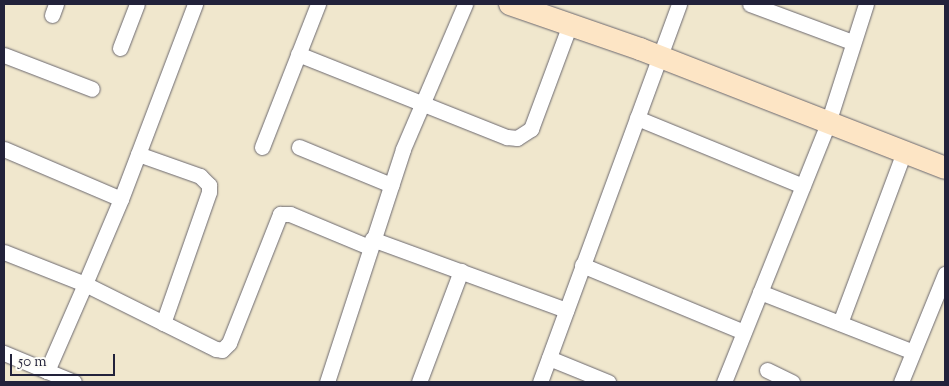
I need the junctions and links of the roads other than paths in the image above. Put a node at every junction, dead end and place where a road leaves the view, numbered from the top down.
1 (137, 4) edge
2 (195, 4) edge
3 (318, 4) edge
4 (465, 4) edge
5 (510, 4) edge
6 (678, 4) edge
7 (750, 4) edge
8 (866, 4) edge
9 (570, 24) junction
10 (852, 42) junction
11 (120, 48) dead end
12 (298, 54) junction
13 (4, 55) edge
14 (660, 56) junction
15 (92, 89) dead end
16 (423, 104) junction
17 (637, 118) junction
18 (828, 123) junction
19 (262, 147) dead end
20 (300, 148) dead end
21 (4, 149) edge
22 (904, 152) junction
23 (138, 154) junction
24 (945, 168) edge
25 (391, 185) junction
26 (802, 186) junction
27 (121, 199) junction
28 (371, 243) junction
29 (4, 252) edge
30 (582, 265) junction
31 (461, 271) junction
32 (945, 274) edge
33 (86, 284) junction
34 (760, 292) junction
35 (566, 310) junction
36 (163, 323) junction
37 (840, 323) junction
38 (744, 332) junction
39 (913, 352) junction
40 (4, 353) edge
41 (549, 358) junction
42 (767, 370) dead end
43 (51, 376) edge
44 (74, 382) edge
45 (327, 382) edge
46 (419, 382) edge
47 (540, 382) edge
48 (608, 382) edge
49 (724, 382) edge
50 (792, 382) edge
51 (901, 382) edge

1 - 11 street
2 - 23 street
3 - 12 street
4 - 16 street
5 - 9 street
6 - 14 street
7 - 10 street
8 - 10 street
9 - 14 street
9 - 16 street
10 - 18 street
12 - 16 street
12 - 19 street
13 - 15 street
14 - 17 street
14 - 18 street
16 - 25 street
17 - 26 street
17 - 30 street
18 - 22 street
18 - 26 street
20 - 25 street
21 - 27 street
22 - 24 street
22 - 37 street
23 - 27 street
23 - 36 street
25 - 28 street
26 - 34 street
27 - 33 street
28 - 31 street
28 - 36 street
28 - 45 street
29 - 33 street
30 - 35 street
30 - 38 street
31 - 35 street
31 - 46 street
32 - 39 street
33 - 36 street
33 - 43 street
34 - 37 street
34 - 38 street
35 - 41 street
37 - 39 street
38 - 49 street
39 - 51 street
40 - 43 street
41 - 47 street
41 - 48 street
42 - 50 street
43 - 44 street

